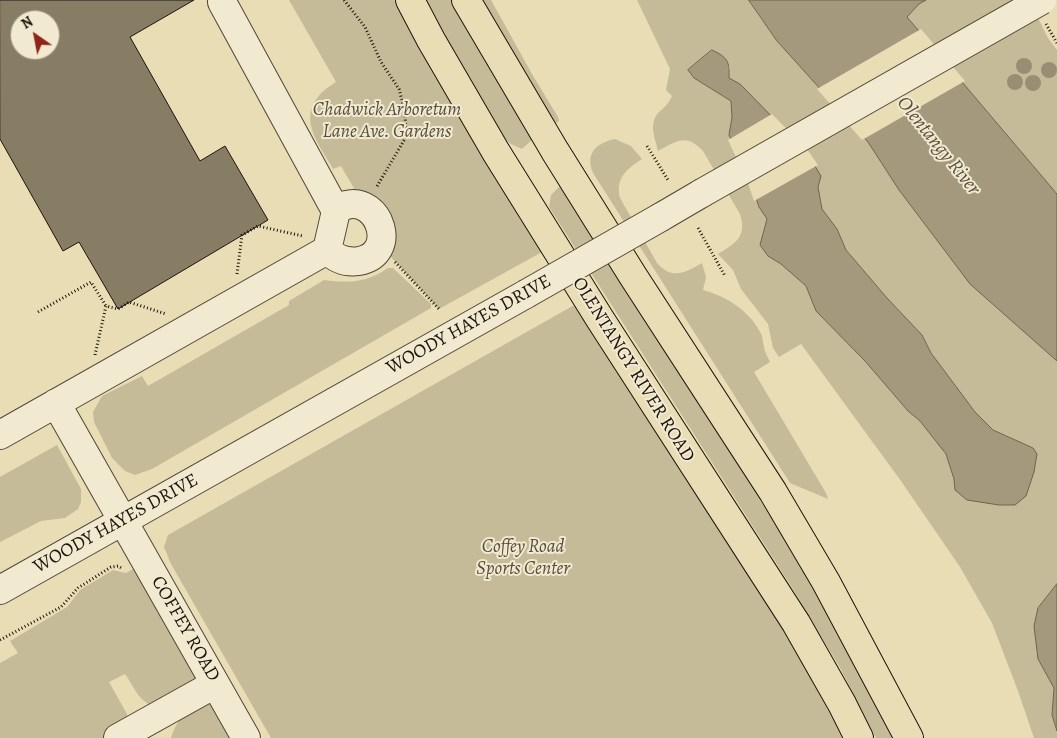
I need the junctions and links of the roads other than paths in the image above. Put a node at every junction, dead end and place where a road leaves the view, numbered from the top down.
1 (410, 0) edge
2 (466, 0) edge
3 (1042, 0) edge
4 (222, 2) dead end
5 (336, 211) junction
6 (318, 244) junction
7 (56, 403) junction
8 (0, 435) edge
9 (123, 520) junction
10 (0, 590) edge
11 (216, 684) junction
12 (147, 731) edge
13 (118, 738) edge
14 (246, 738) edge
15 (858, 738) edge
16 (909, 738) edge

1 - 15 main road, OLENTANGY RIVER ROAD
2 - 16 main road
3 - 9 street, WOODY HAYES DRIVE, bridge
4 - 5 street
5 - 6 street
5 - 6 street
6 - 7 street
7 - 8 street
7 - 9 street, COFFEY ROAD
9 - 10 street, WOODY HAYES DRIVE
9 - 11 street, COFFEY ROAD
11 - 12 street
11 - 14 street, COFFEY ROAD
12 - 13 street

